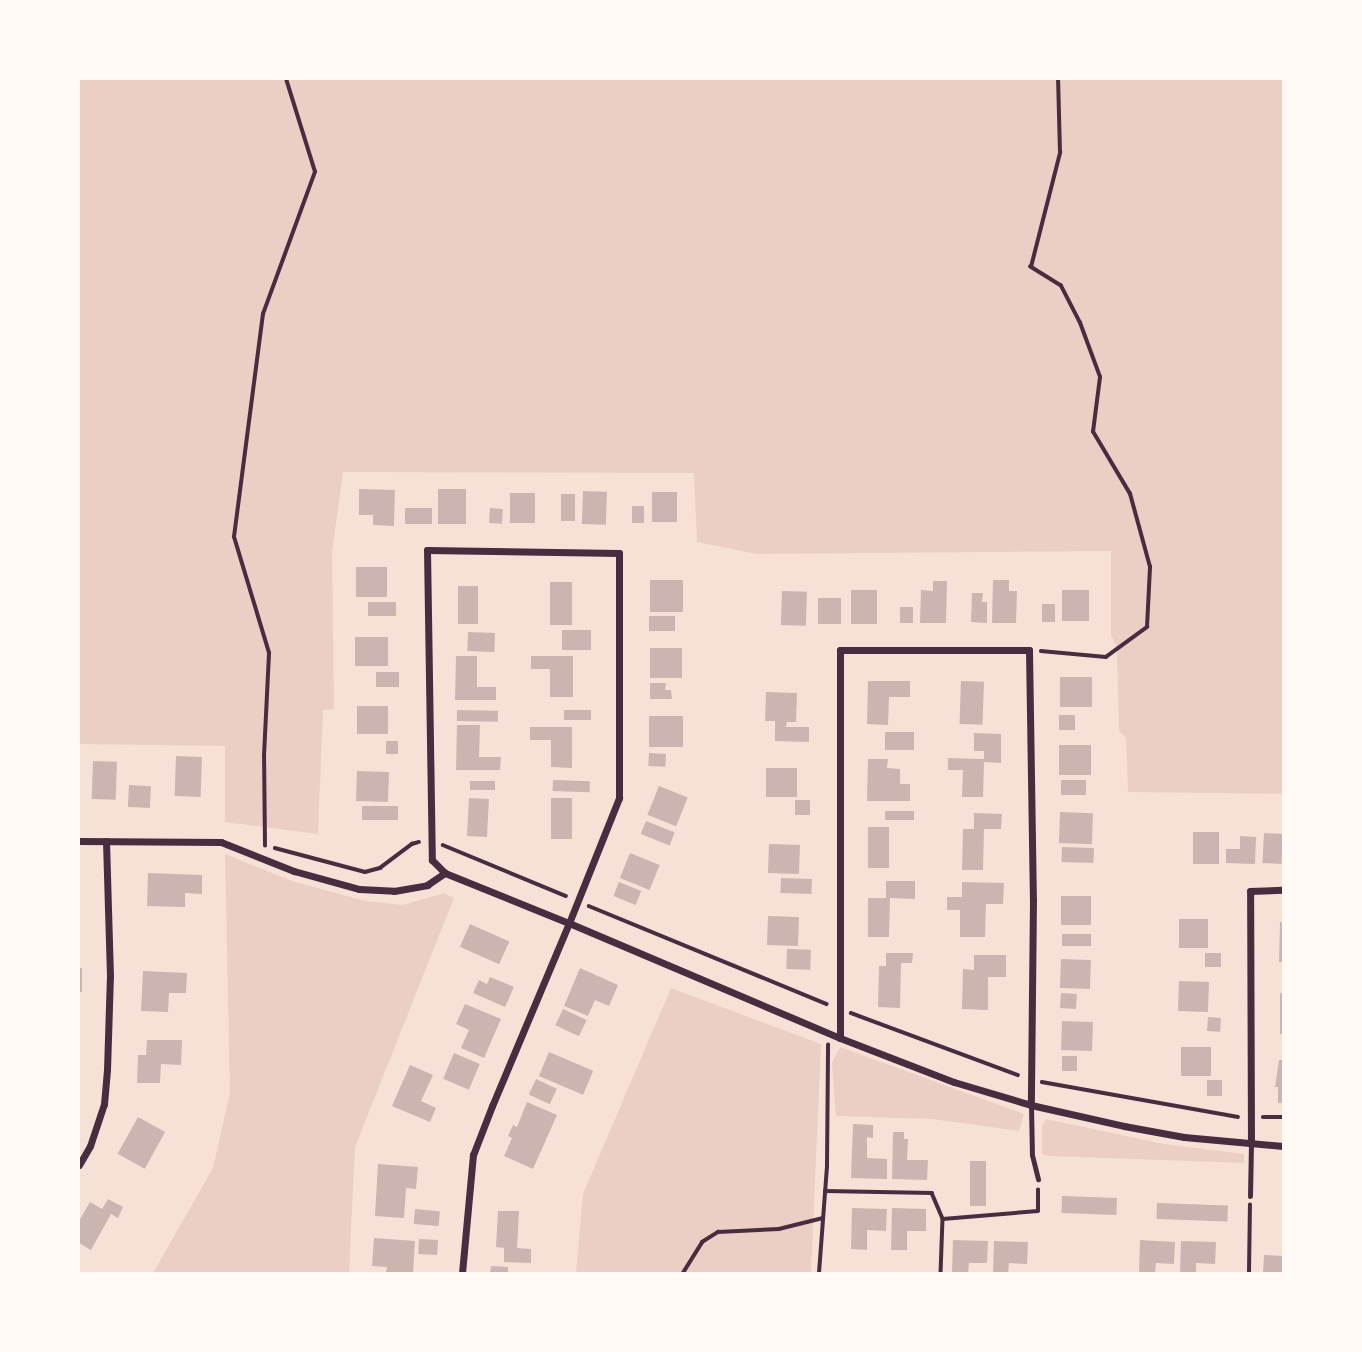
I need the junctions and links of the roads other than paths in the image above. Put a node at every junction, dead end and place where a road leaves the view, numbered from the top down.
1 (79, 841) edge
2 (106, 841) junction
3 (445, 873) junction
4 (1283, 890) edge
5 (569, 923) junction
6 (840, 1038) junction
7 (1031, 1105) junction
8 (1251, 1144) junction
9 (1283, 1146) edge
10 (79, 1165) edge
11 (1038, 1179) road end
12 (1250, 1196) road end
13 (462, 1273) edge

1 - 2 street
2 - 3 street
2 - 10 street
3 - 5 street
3 - 5 street
4 - 8 street
5 - 6 street
5 - 13 street
6 - 7 street
6 - 7 street
7 - 8 street
7 - 11 lane
8 - 9 street
8 - 12 lane

